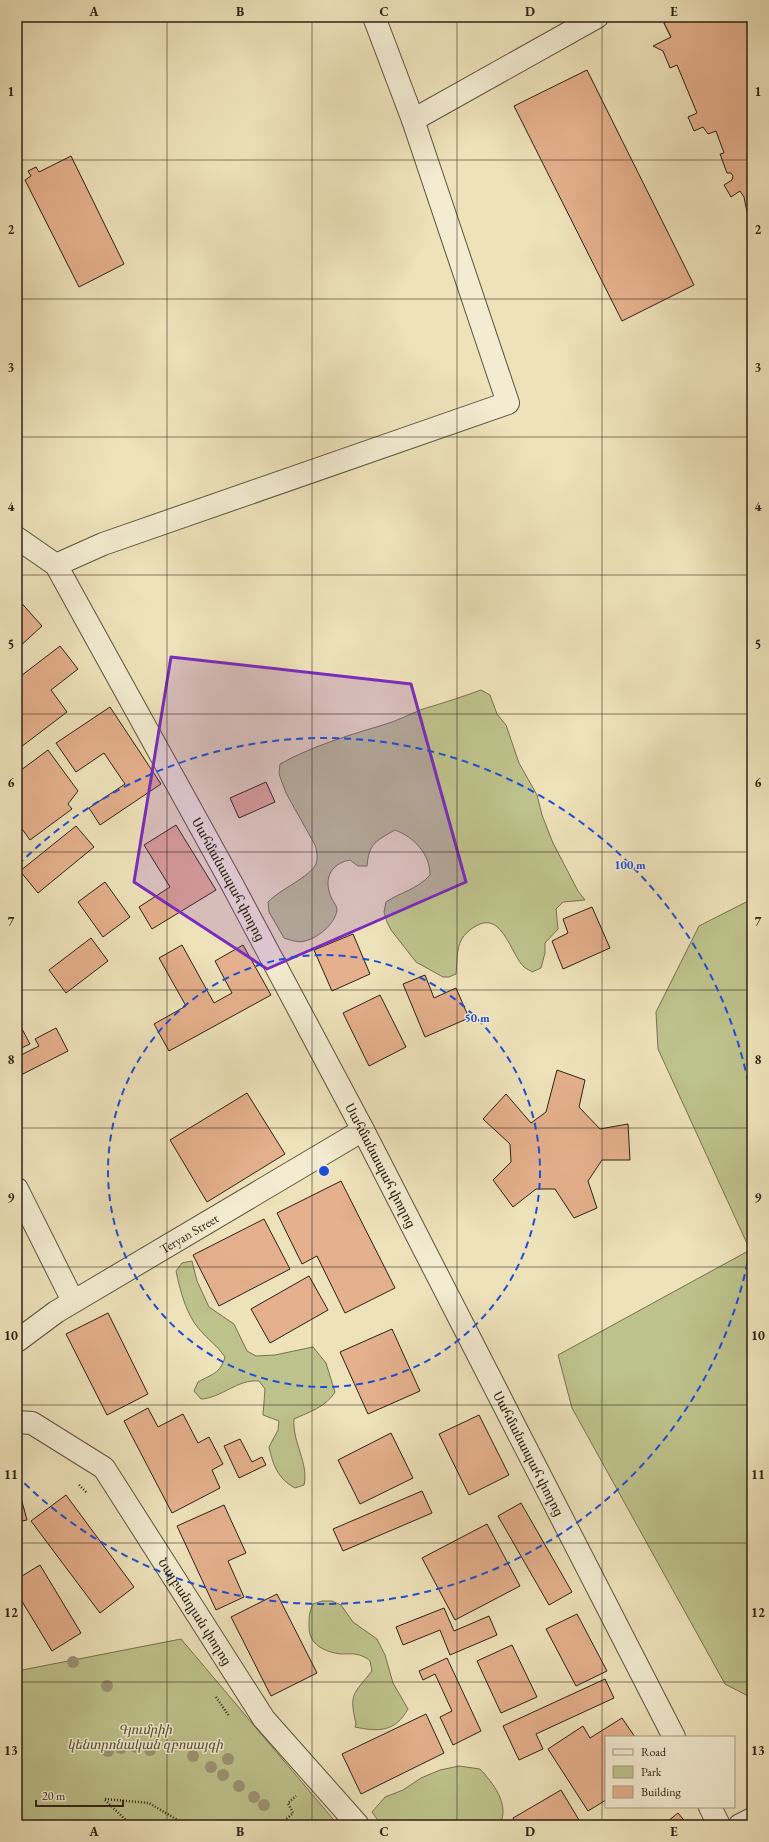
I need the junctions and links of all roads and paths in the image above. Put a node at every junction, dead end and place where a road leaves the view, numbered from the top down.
1 (374, 17) edge
2 (597, 17) edge
3 (413, 120) junction
4 (17, 538) edge
5 (56, 565) junction
6 (363, 1130) junction
7 (17, 1189) edge
8 (74, 1301) junction
9 (17, 1341) edge
10 (17, 1422) edge
11 (673, 1736) edge
12 (296, 1796) dead end
13 (710, 1808) edge
14 (752, 1819) edge
15 (131, 1825) edge
16 (186, 1825) edge
17 (280, 1825) edge
18 (358, 1825) edge
19 (719, 1825) edge
20 (740, 1825) edge

1 - 3 street
2 - 3 street
3 - 5 street
4 - 5 street
5 - 6 street, Սահմանապահ փողոց
6 - 8 street, Teryan Street
6 - 11 street, Սահմանապահ փողոց
7 - 8 street
8 - 9 street, Teryan Street
10 - 18 street, Նալբանդյան փողոց
12 - 17 path
13 - 19 street
14 - 20 street
15 - 16 path

